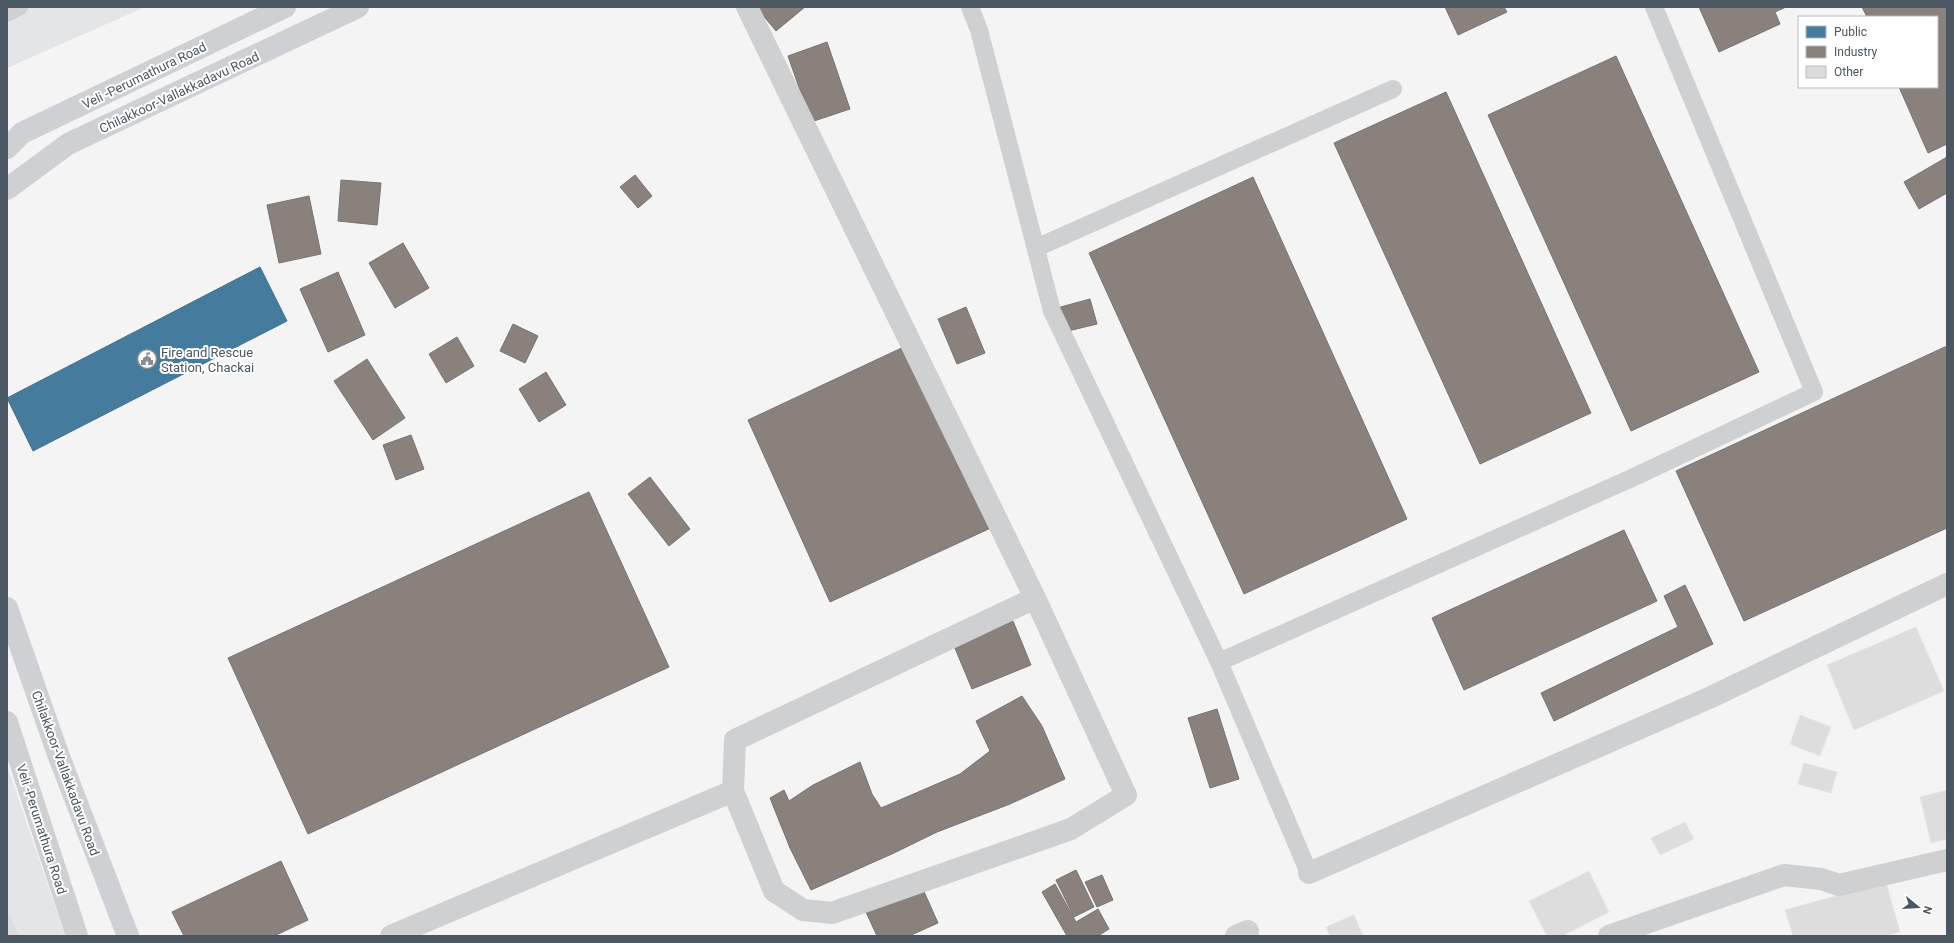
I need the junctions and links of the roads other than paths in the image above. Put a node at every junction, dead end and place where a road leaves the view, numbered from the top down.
1 (19, 7) edge
2 (285, 7) edge
3 (358, 7) edge
4 (747, 7) edge
5 (970, 7) edge
6 (1654, 7) edge
7 (7, 13) edge
8 (1393, 90) dead end
9 (7, 148) edge
10 (7, 189) edge
11 (1036, 248) junction
12 (1947, 584) edge
13 (1035, 598) junction
14 (7, 608) edge
15 (1219, 662) junction
16 (7, 722) edge
17 (733, 791) junction
18 (1947, 860) edge
19 (1309, 873) joint
20 (78, 936) edge
21 (128, 936) edge
22 (391, 936) edge
23 (1609, 936) edge

1 - 7 lane
2 - 9 main road, Veli -Perumathura Road
3 - 10 main road, Chilakkoor-Vallakkadavu Road
4 - 13 street
5 - 11 lane
6 - 15 lane
8 - 11 lane
11 - 15 lane
12 - 19 street
13 - 17 street
13 - 17 street
14 - 21 main road, Chilakkoor-Vallakkadavu Road
15 - 19 lane
16 - 20 main road, Veli -Perumathura Road
17 - 22 street
18 - 23 street

